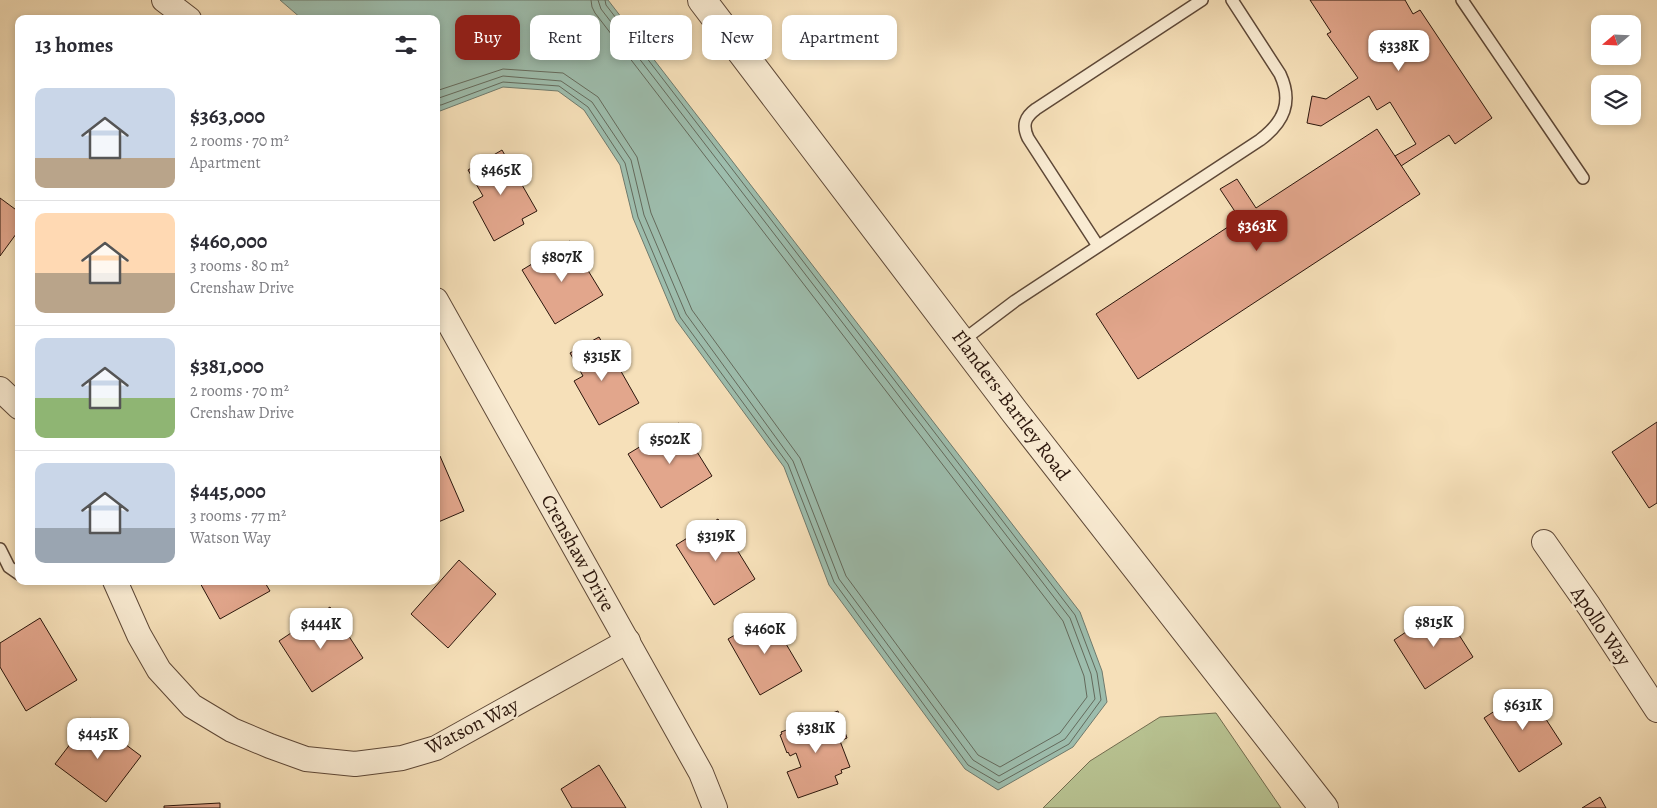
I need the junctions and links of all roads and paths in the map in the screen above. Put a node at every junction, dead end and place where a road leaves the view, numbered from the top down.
1 (164, 0) edge
2 (702, 0) edge
3 (1202, 0) edge
4 (1232, 0) edge
5 (1462, 0) edge
6 (184, 15) edge
7 (1583, 178) dead end
8 (1098, 246) junction
9 (440, 307) edge
10 (962, 341) junction
11 (0, 389) edge
12 (15, 403) edge
13 (1544, 542) dead end
14 (0, 549) edge
15 (15, 571) edge
16 (117, 585) edge
17 (628, 641) junction
18 (1657, 710) edge
19 (715, 808) edge
20 (1324, 808) edge

1 - 6 street
2 - 10 street, Flanders-Bartley Road
3 - 8 lane
4 - 8 lane
5 - 7 lane
8 - 10 lane
9 - 17 street, Crenshaw Drive
10 - 20 street, Flanders-Bartley Road
11 - 12 street
13 - 18 street, Apollo Way
14 - 15 lane
16 - 17 street, Watson Way
17 - 19 street, Crenshaw Drive

